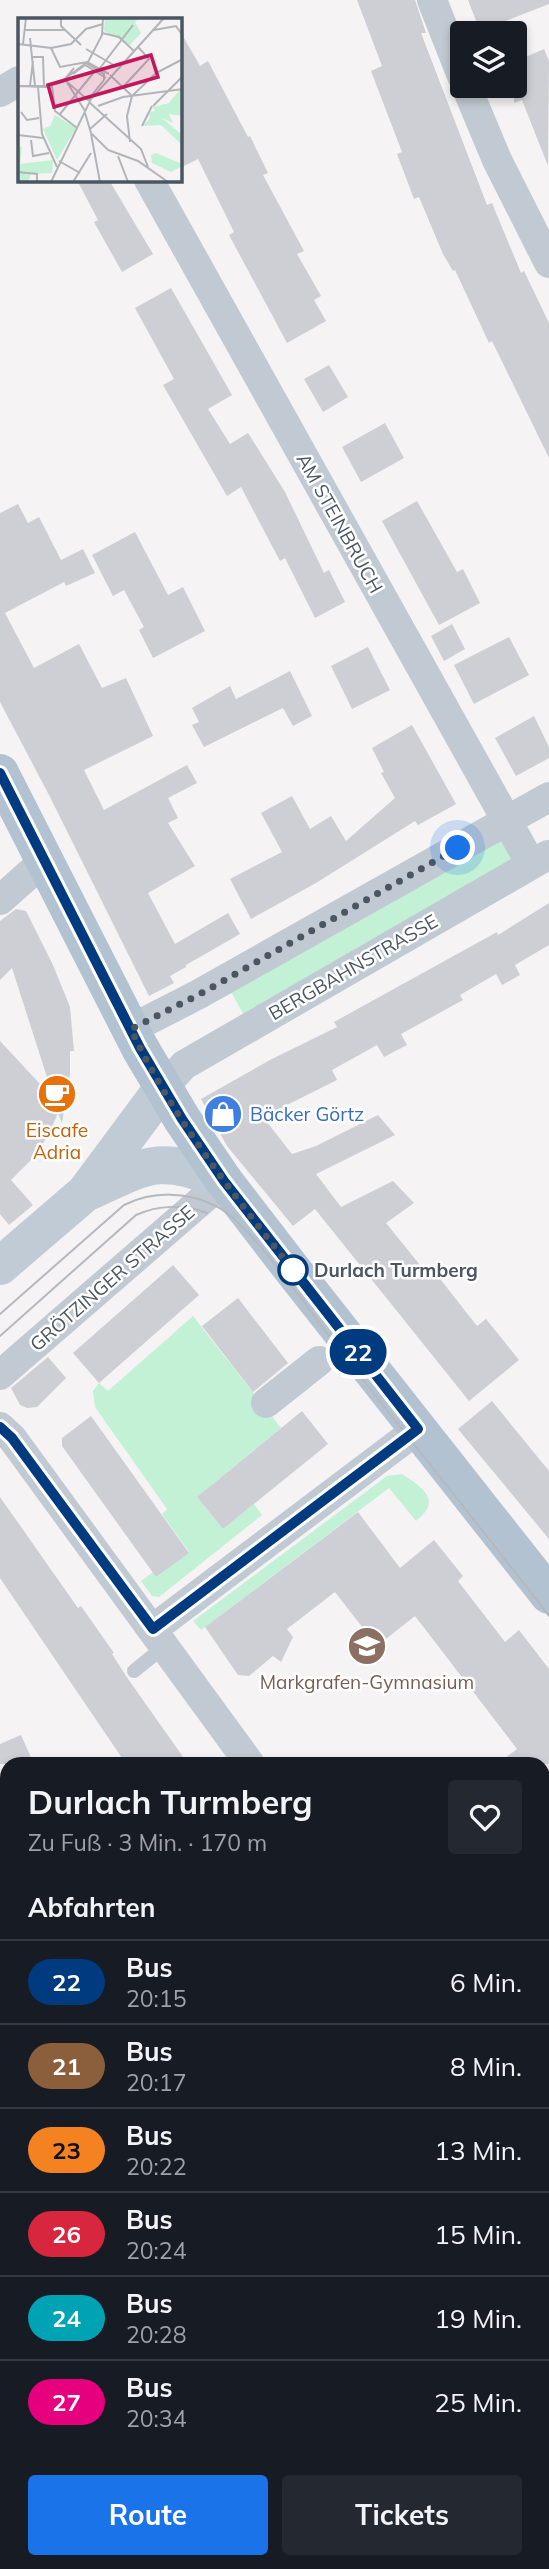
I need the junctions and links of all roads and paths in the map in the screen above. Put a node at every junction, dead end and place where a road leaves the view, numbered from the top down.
1 (432, 0) edge
2 (450, 46) edge
3 (18, 82) edge
4 (0, 92) edge
5 (471, 98) edge
6 (150, 182) edge
7 (549, 262) edge
8 (0, 773) edge
9 (549, 797) edge
10 (505, 821) junction
11 (540, 859) edge
12 (44, 861) junction
13 (0, 900) edge
14 (131, 1029) junction
15 (163, 1088) junction
16 (224, 1181) junction
17 (85, 1193) junction
18 (260, 1248) dead end
19 (0, 1266) edge
20 (295, 1273) junction
21 (319, 1361) dead end
22 (0, 1375) edge
23 (266, 1403) dead end
24 (0, 1427) edge
25 (418, 1429) junction
26 (549, 1595) edge
27 (159, 1637) junction
28 (134, 1671) dead end
29 (245, 1757) edge

1 - 2 street
3 - 4 street
5 - 7 street
6 - 10 street, AM STEINBRUCH
8 - 12 main road
9 - 10 street
10 - 11 street, AM STEINBRUCH
10 - 14 street
11 - 15 street, BERGBAHNSTRASSE
12 - 13 street
12 - 14 main road
14 - 15 main road
15 - 16 main road
15 - 17 main road
16 - 17 main road
16 - 20 main road
16 - 22 street, GRÖTZINGER STRASSE
17 - 19 main road
18 - 20 lane
20 - 25 main road
21 - 23 street
24 - 27 street
25 - 26 main road
25 - 27 street
27 - 28 lane
27 - 29 street

